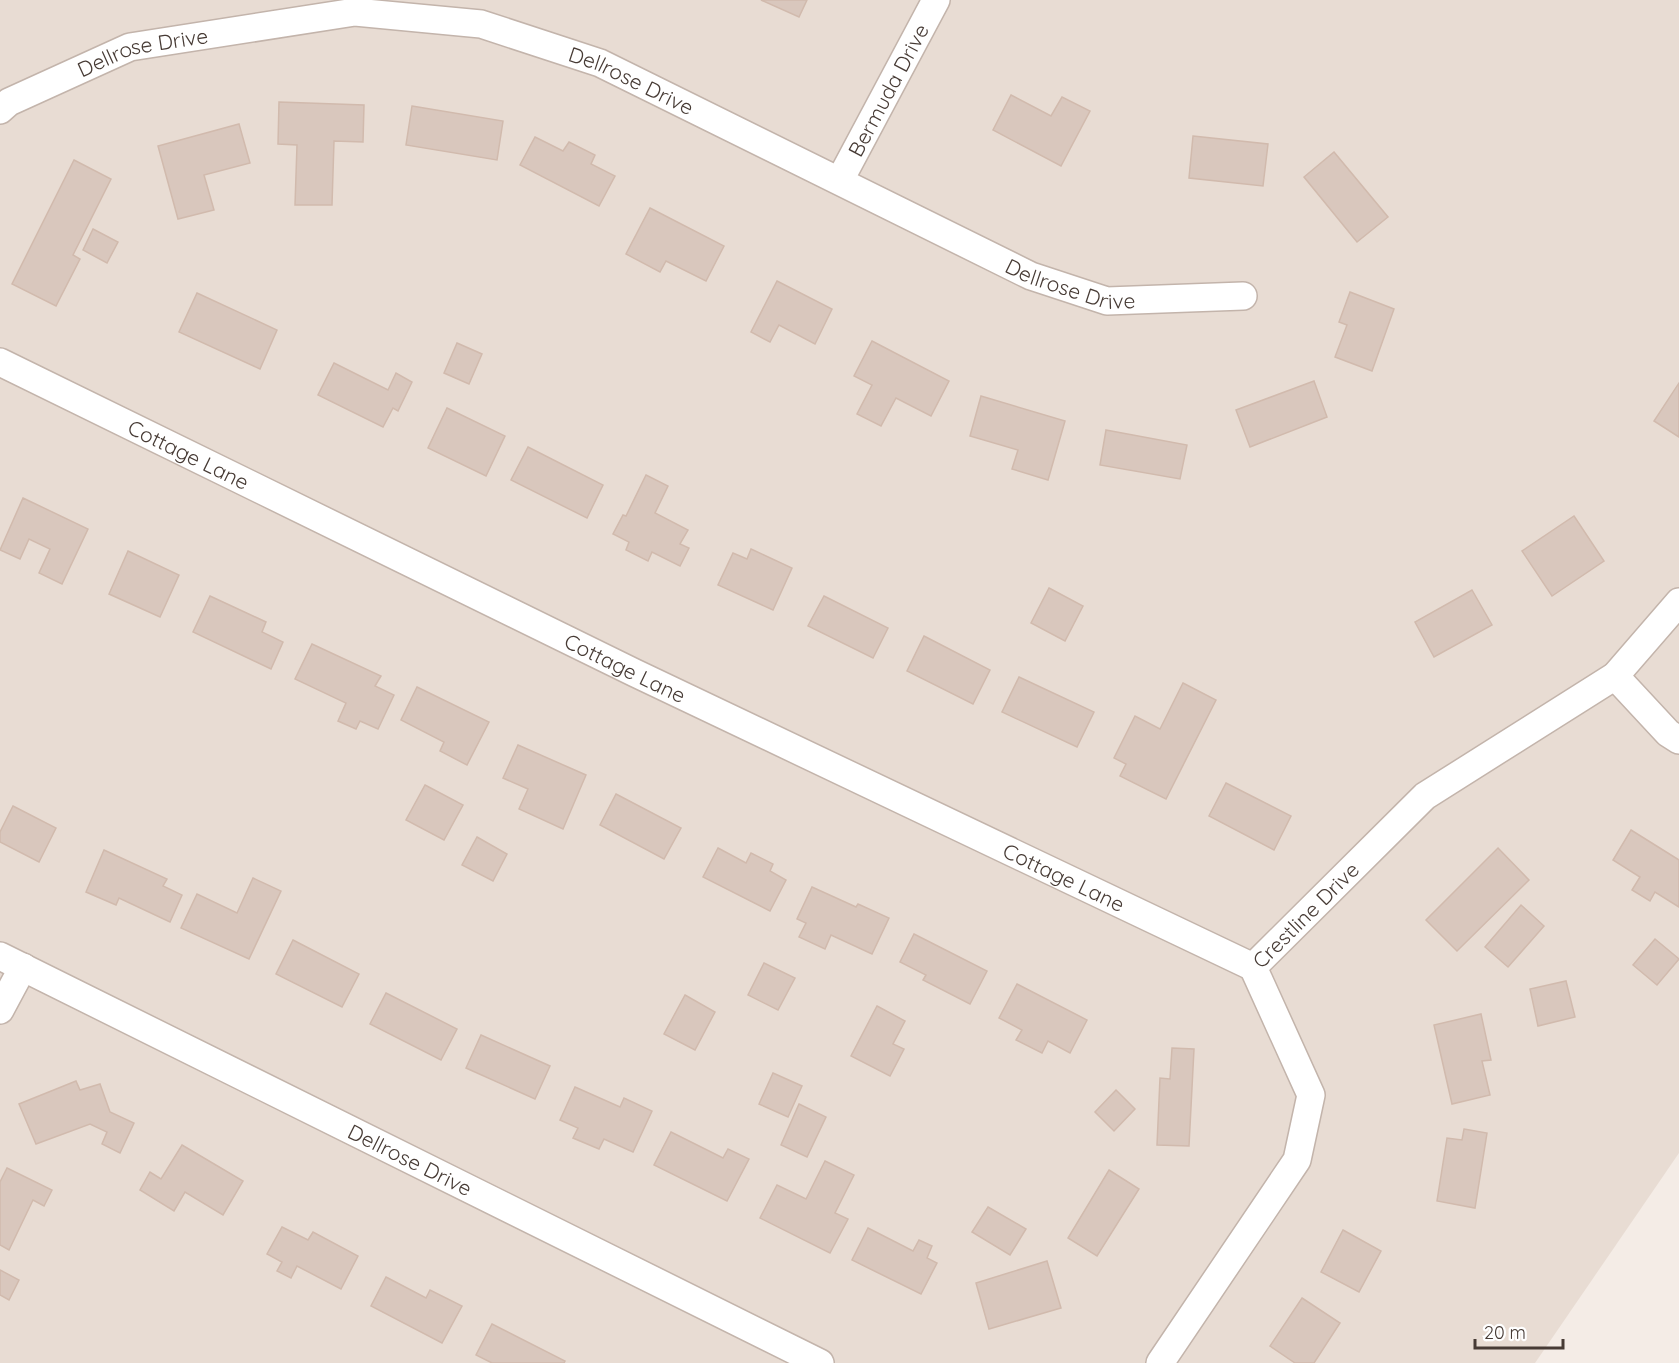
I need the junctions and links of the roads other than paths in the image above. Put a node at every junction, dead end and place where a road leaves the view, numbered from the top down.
1 (936, 0) edge
2 (0, 110) edge
3 (840, 180) junction
4 (1243, 296) dead end
5 (0, 362) edge
6 (1679, 602) edge
7 (1614, 676) junction
8 (1679, 740) edge
9 (12, 962) edge
10 (1253, 967) junction
11 (0, 1010) edge
12 (820, 1363) edge
13 (1160, 1363) edge

1 - 3 street, Bermuda Drive
2 - 3 street, Dellrose Drive
3 - 4 street, Dellrose Drive
5 - 10 street, Cottage Lane
6 - 7 street, Crestline Drive
7 - 8 street
7 - 10 street, Crestline Drive
9 - 11 street
9 - 12 street, Dellrose Drive
10 - 13 street, Crestline Drive

